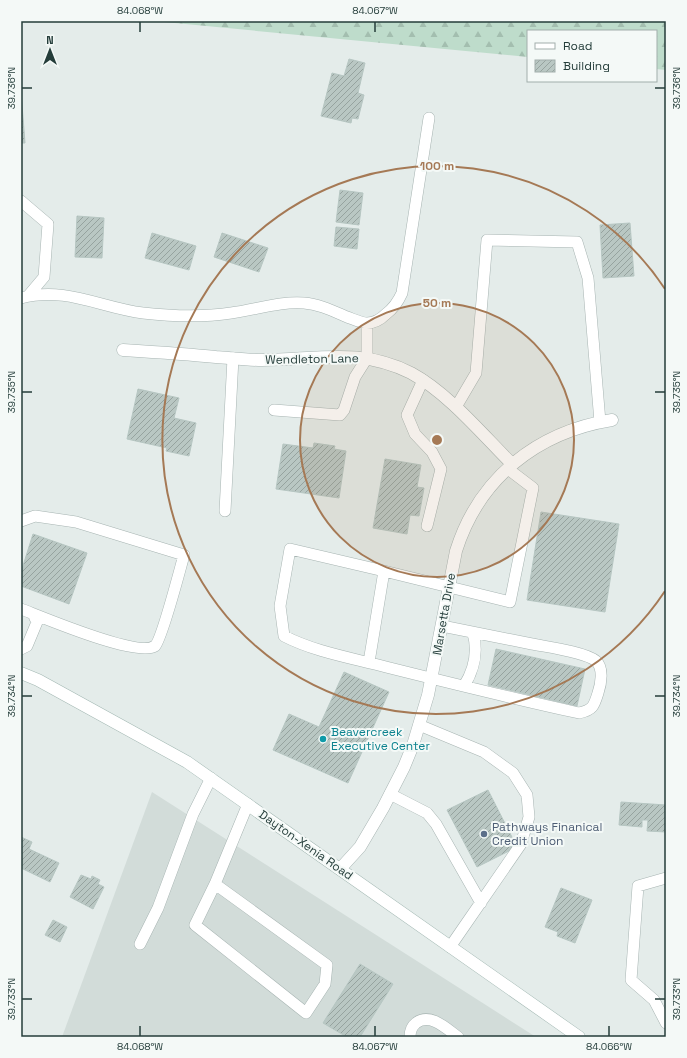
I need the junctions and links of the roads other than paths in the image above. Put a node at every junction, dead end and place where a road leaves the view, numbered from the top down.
1 (429, 118) dead end
2 (21, 201) edge
3 (25, 297) edge
4 (366, 323) junction
5 (122, 350) dead end
6 (233, 358) junction
7 (367, 358) junction
8 (423, 380) junction
9 (456, 408) junction
10 (274, 410) dead end
11 (606, 421) joint
12 (510, 467) junction
13 (225, 511) dead end
14 (22, 520) edge
15 (427, 526) dead end
16 (384, 571) junction
17 (449, 587) junction
18 (21, 609) edge
19 (33, 614) junction
20 (21, 617) edge
21 (442, 626) junction
22 (473, 633) junction
23 (21, 648) edge
24 (369, 662) junction
25 (21, 673) edge
26 (432, 678) junction
27 (464, 686) junction
28 (419, 725) junction
29 (211, 778) junction
30 (390, 794) junction
31 (248, 804) junction
32 (340, 869) junction
33 (666, 878) edge
34 (215, 884) junction
35 (481, 903) junction
36 (140, 944) dead end
37 (450, 947) junction
38 (666, 1022) edge
39 (410, 1037) edge
40 (458, 1037) edge
41 (579, 1037) edge

1 - 4 lane
2 - 3 lane
3 - 4 lane
4 - 7 lane
5 - 6 street, Wendleton Lane
6 - 7 street, Wendleton Lane
6 - 13 lane
7 - 8 street, Wendleton Lane
7 - 10 lane
8 - 9 street, Wendleton Lane
8 - 15 lane
9 - 11 lane
9 - 12 street, Wendleton Lane
11 - 12 street, Marsetta Drive
12 - 17 street, Marsetta Drive
12 - 17 lane
14 - 19 lane
16 - 17 lane
16 - 24 lane
16 - 24 lane
17 - 21 street, Marsetta Drive
18 - 19 lane
19 - 20 lane
19 - 23 lane
21 - 22 lane
21 - 26 street, Marsetta Drive
22 - 27 lane
22 - 27 lane
24 - 26 lane
25 - 29 street, Dayton-Xenia Road
26 - 27 lane
26 - 28 street, Marsetta Drive
28 - 30 street, Marsetta Drive
28 - 35 lane
29 - 31 street, Dayton-Xenia Road
29 - 36 lane
30 - 32 street, Marsetta Drive
30 - 35 lane
31 - 32 street, Dayton-Xenia Road
31 - 34 lane
32 - 37 street, Dayton-Xenia Road
33 - 38 lane
34 - 34 lane
35 - 37 lane
37 - 41 street, Dayton-Xenia Road
39 - 40 lane

